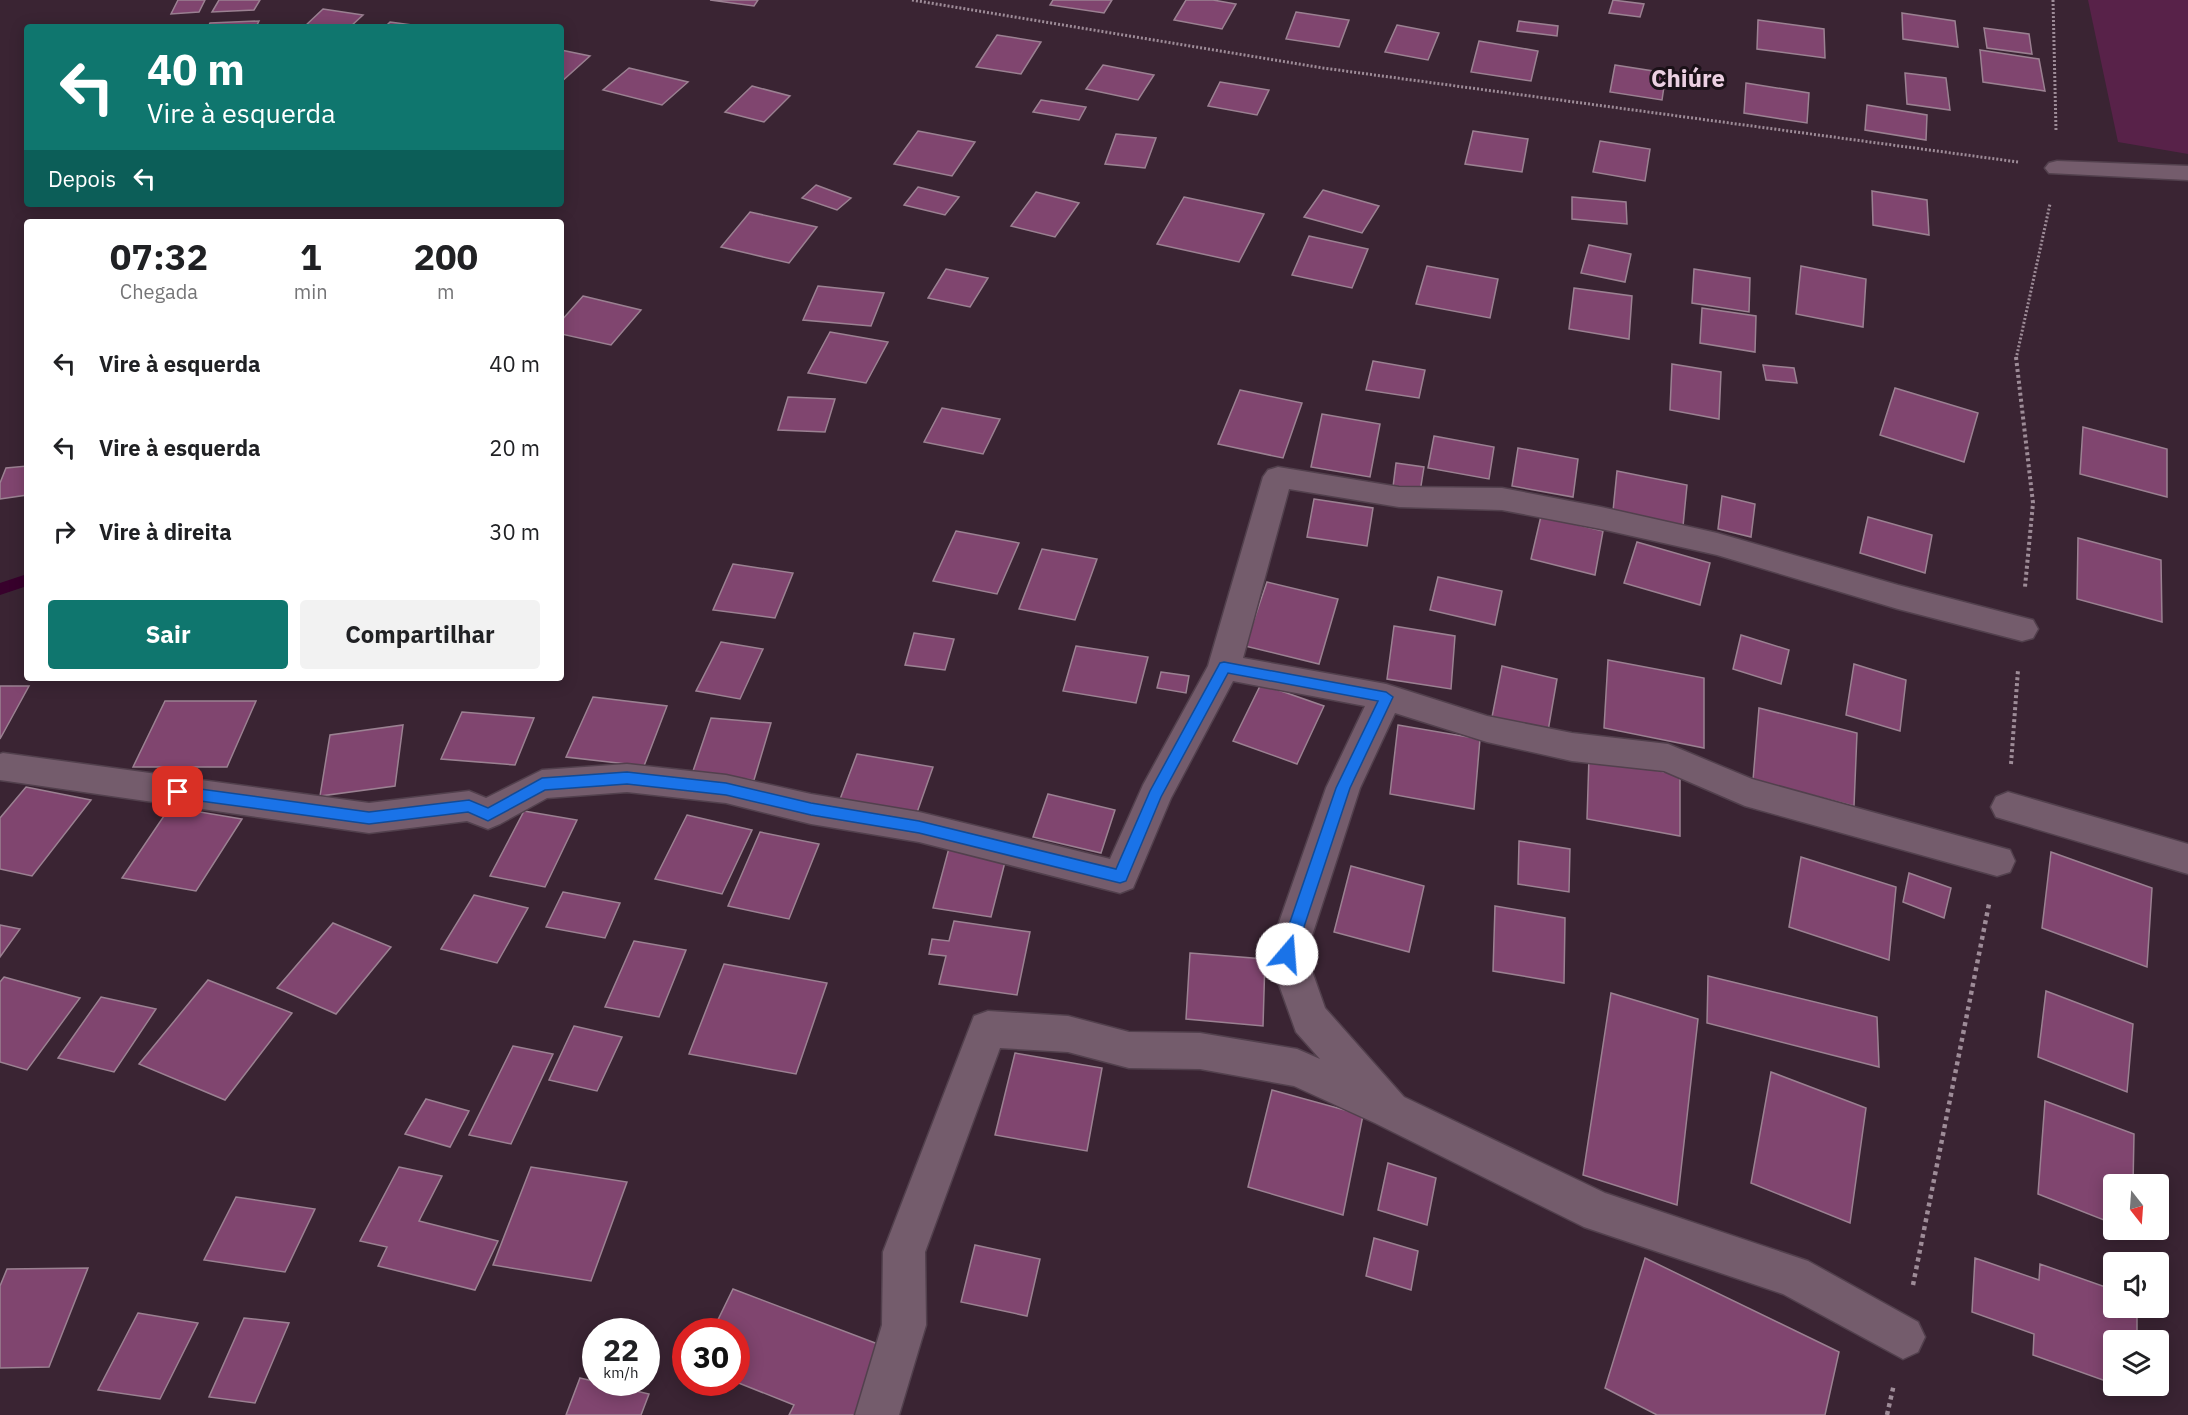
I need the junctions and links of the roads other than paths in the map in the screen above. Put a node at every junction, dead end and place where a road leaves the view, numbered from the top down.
1 (2057, 168) road end
2 (2188, 173) edge
3 (2022, 629) road end
4 (1224, 667) junction
5 (1386, 697) junction
6 (3, 768) dead end
7 (2008, 807) road end
8 (2188, 859) edge
9 (1997, 861) road end
10 (1390, 1110) junction
11 (1903, 1337) road end
12 (877, 1415) edge

1 - 2 street
3 - 4 street
4 - 5 street
4 - 6 street
5 - 9 street
5 - 10 street
7 - 8 street
10 - 11 street
10 - 12 street

